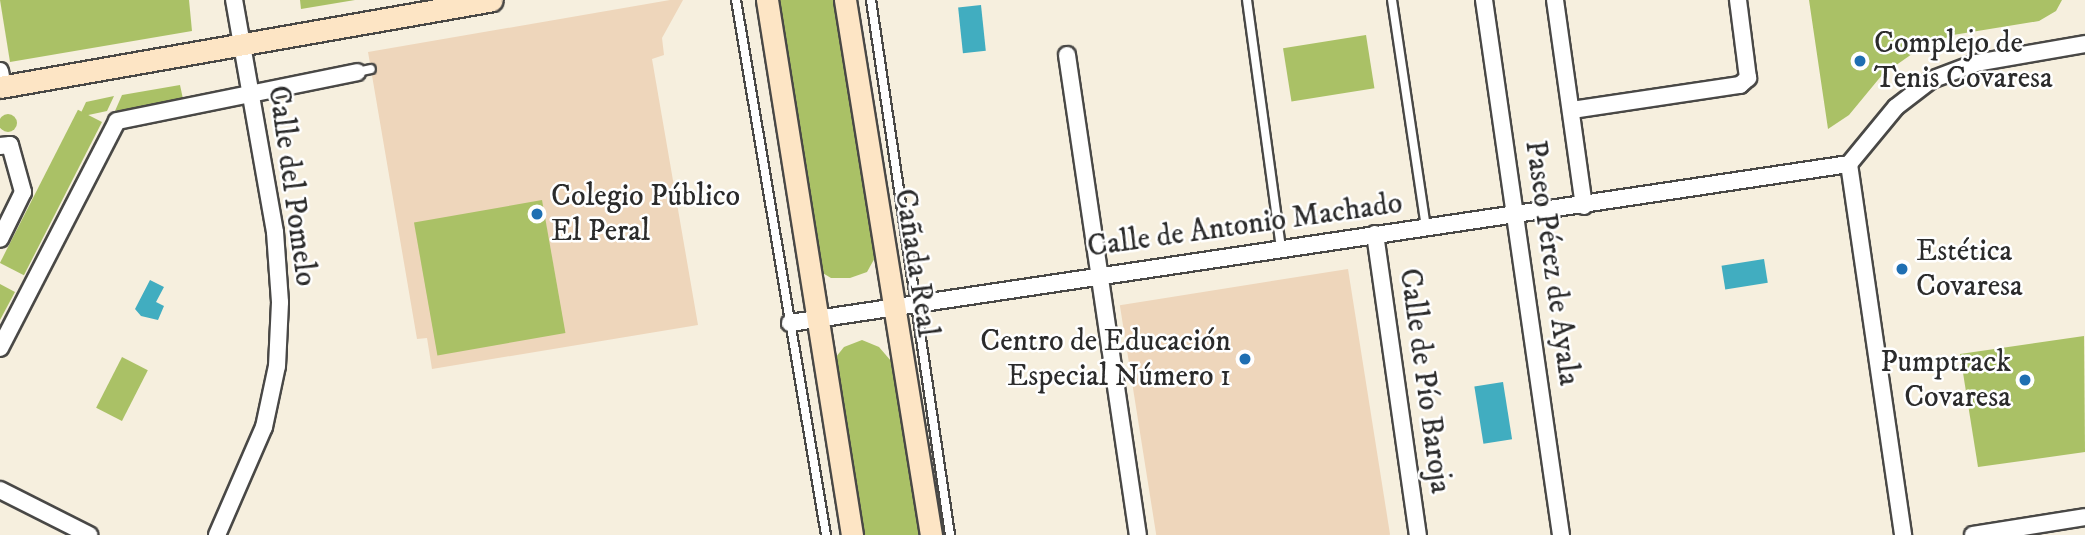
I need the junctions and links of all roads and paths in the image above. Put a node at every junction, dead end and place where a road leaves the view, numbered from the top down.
1 (234, 0) edge
2 (491, 0) edge
3 (736, 0) edge
4 (767, 0) edge
5 (845, 0) edge
6 (871, 0) edge
7 (1247, 0) edge
8 (1392, 0) edge
9 (1484, 0) edge
10 (1555, 0) edge
11 (1738, 0) edge
12 (240, 44) junction
13 (2085, 44) edge
14 (1067, 55) dead end
15 (364, 71) dead end
16 (1, 82) edge
17 (251, 95) junction
18 (1572, 110) junction
19 (5, 145) edge
20 (1849, 164) junction
21 (1584, 205) junction
22 (1517, 214) junction
23 (1426, 228) junction
24 (1375, 234) junction
25 (0, 239) edge
26 (1281, 248) junction
27 (1100, 275) junction
28 (914, 302) junction
29 (891, 305) junction
30 (815, 318) junction
31 (790, 323) junction
32 (0, 348) edge
33 (0, 490) edge
34 (2085, 517) edge
35 (89, 535) edge
36 (217, 535) edge
37 (826, 535) edge
38 (852, 535) edge
39 (931, 535) edge
40 (950, 535) edge
41 (1138, 535) edge
42 (1418, 535) edge
43 (1561, 535) edge
44 (1903, 535) edge
45 (1973, 535) edge

1 - 12 street, Calle del Pomelo
2 - 12 street
3 - 31 lane
4 - 30 street
5 - 29 street, Cañada Real
6 - 28 lane
7 - 26 lane
8 - 23 lane
9 - 22 street, Paseo Pérez de Ayala
10 - 18 street
11 - 18 street
12 - 16 street
12 - 17 street, Calle del Pomelo
13 - 20 street
14 - 27 street
15 - 17 street
17 - 32 street
17 - 36 street, Calle del Pomelo
18 - 21 street
19 - 25 street
20 - 21 street, Calle de Antonio Machado
20 - 44 street
21 - 22 street, Calle de Antonio Machado
22 - 23 street, Calle de Antonio Machado
22 - 43 street, Paseo Pérez de Ayala
23 - 24 street, Calle de Antonio Machado
24 - 26 street, Calle de Antonio Machado
24 - 42 street, Calle de Pío Baroja
26 - 27 street, Calle de Antonio Machado
27 - 28 street, Calle de Antonio Machado
27 - 41 street
28 - 29 street, Calle de Antonio Machado
28 - 40 lane
29 - 30 street, Calle de Antonio Machado
29 - 39 street, Cañada Real
30 - 31 street, Calle de Antonio Machado
30 - 38 street
31 - 37 lane
33 - 35 street
34 - 45 street

